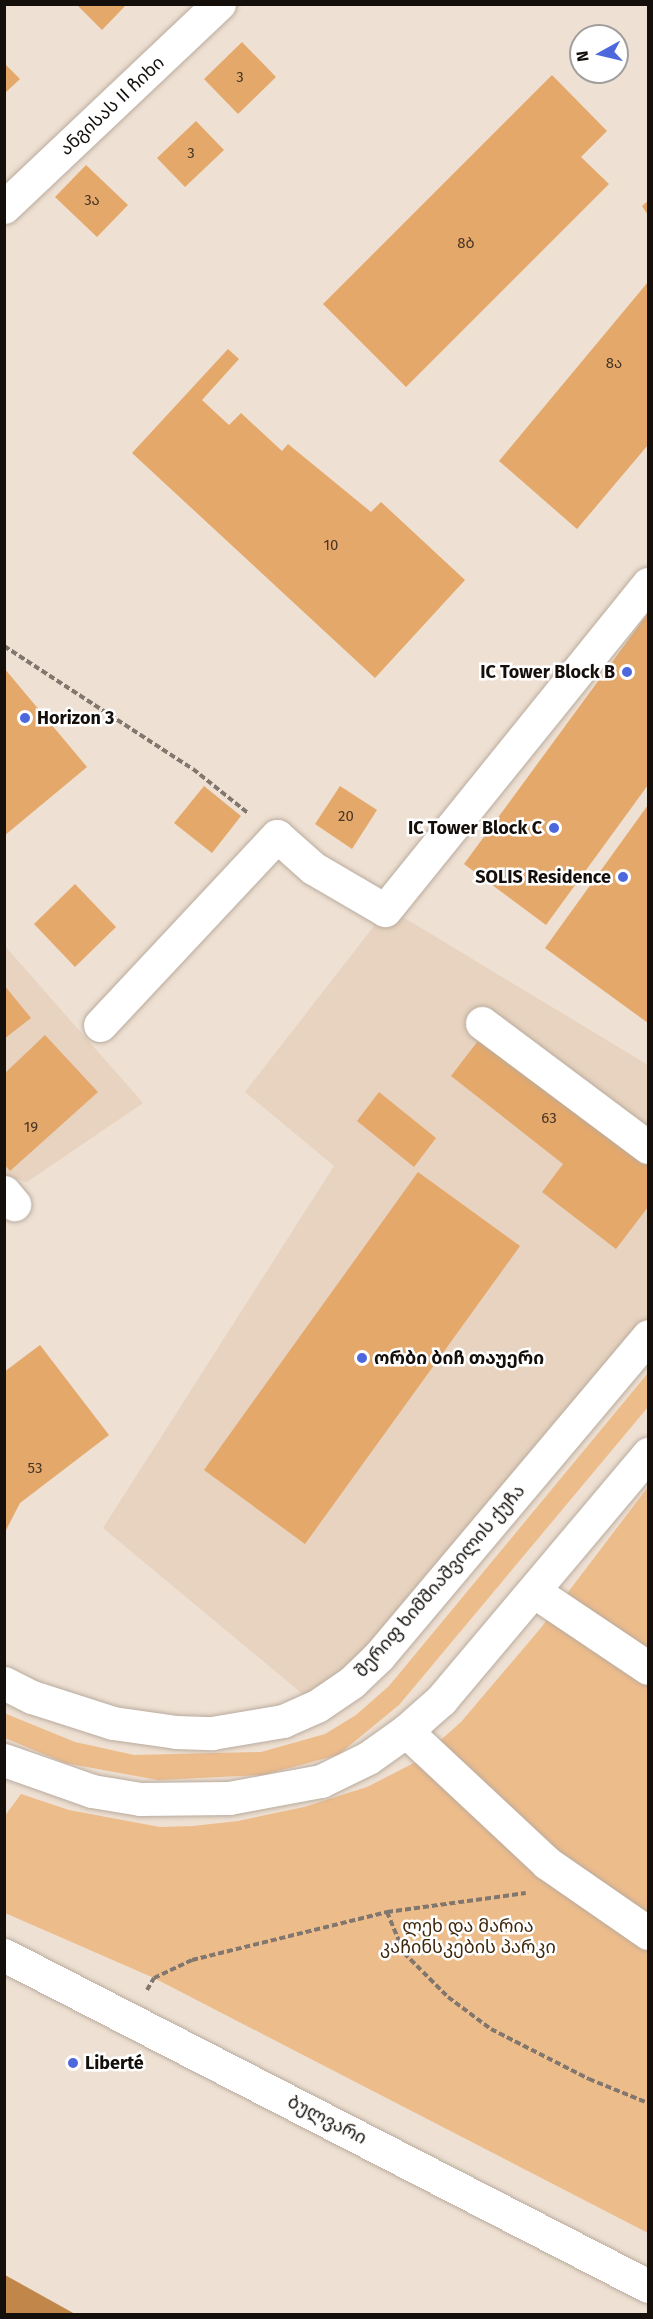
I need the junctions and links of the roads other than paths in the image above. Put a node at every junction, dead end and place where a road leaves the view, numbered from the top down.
1 (219, 4) edge
2 (4, 207) edge
3 (648, 584) edge
4 (482, 1023) dead end
5 (100, 1025) dead end
6 (648, 1147) edge
7 (648, 1336) edge
8 (648, 1455) edge
9 (534, 1592) junction
10 (648, 1668) edge
11 (4, 1683) edge
12 (406, 1731) junction
13 (4, 1760) edge
14 (648, 1933) edge
15 (4, 1955) edge
16 (648, 2286) edge

1 - 2 street, ანგისას II ჩიხი
3 - 5 street
4 - 6 street
7 - 11 street, შერიფ ხიმშიაშვილის ქუჩა
8 - 9 street
9 - 10 street
9 - 12 street
12 - 13 street
12 - 14 street
15 - 16 street, ბულვარი

